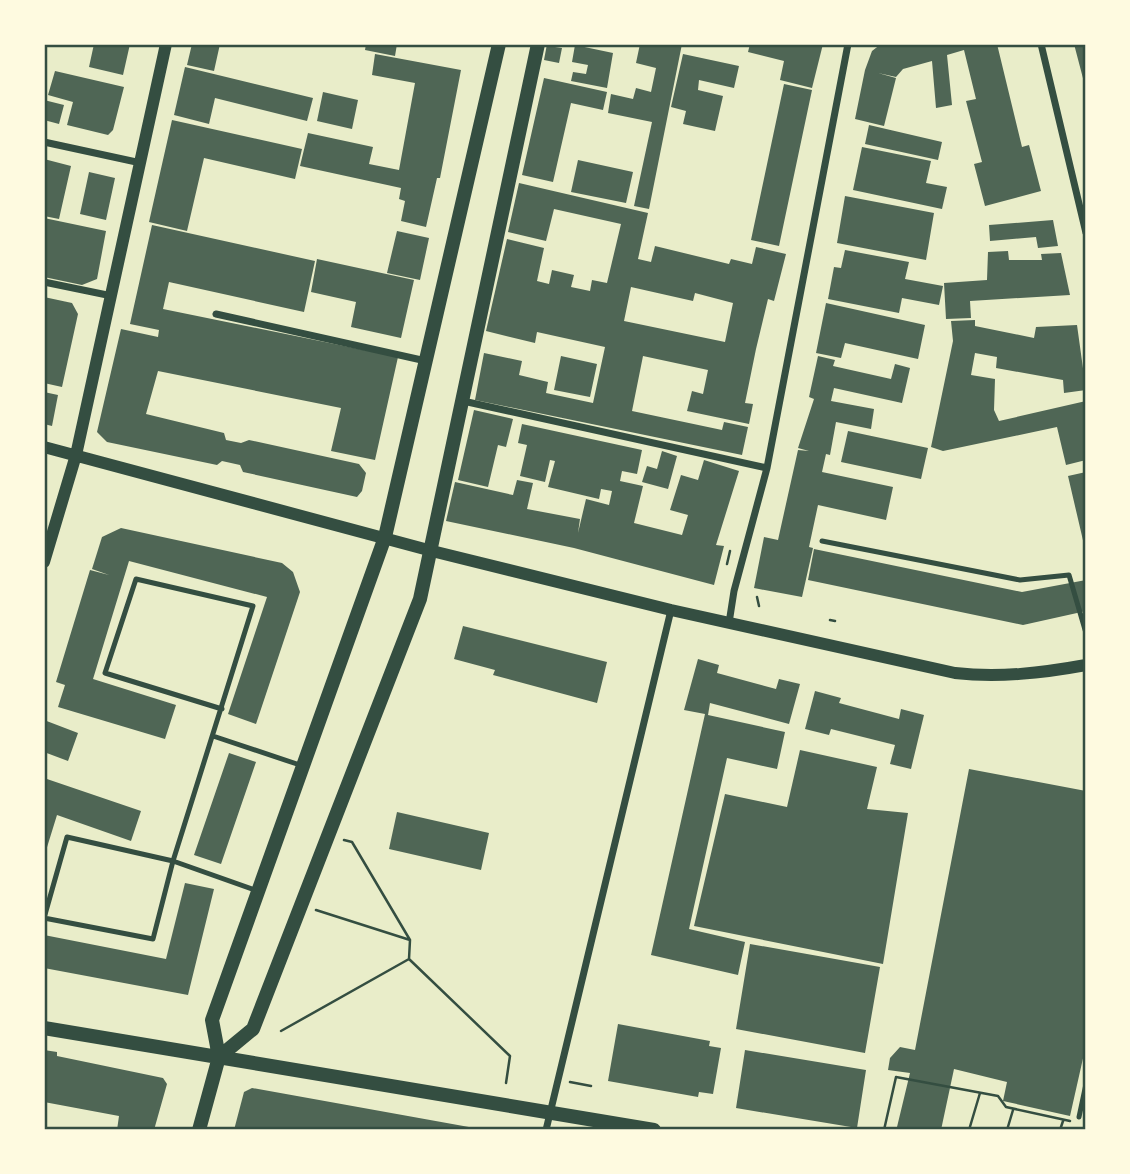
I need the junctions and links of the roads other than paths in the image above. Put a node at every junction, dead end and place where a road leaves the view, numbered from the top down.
1 (166, 44) edge
2 (499, 44) edge
3 (538, 44) edge
4 (848, 44) edge
5 (1041, 44) edge
6 (44, 142) edge
7 (141, 163) junction
8 (1086, 233) edge
9 (44, 282) edge
10 (113, 296) junction
11 (216, 314) dead end
12 (427, 362) junction
13 (463, 401) junction
14 (44, 447) edge
15 (76, 454) junction
16 (767, 468) junction
17 (385, 537) junction
18 (822, 541) dead end
19 (432, 551) junction
20 (44, 562) edge
21 (671, 610) junction
22 (729, 624) junction
23 (1086, 634) edge
24 (1086, 666) edge
25 (222, 709) junction
26 (213, 736) junction
27 (302, 766) junction
28 (173, 861) junction
29 (258, 891) junction
30 (44, 1028) edge
31 (219, 1057) junction
32 (1086, 1084) edge
33 (552, 1113) junction
34 (1079, 1117) road end
35 (199, 1130) edge
36 (547, 1130) edge
37 (654, 1130) edge

1 - 7 street
2 - 12 main road
3 - 13 main road
4 - 16 street
5 - 8 street
6 - 7 street
7 - 10 street
9 - 10 street
10 - 15 street
11 - 12 street
12 - 17 main road
13 - 16 street
13 - 19 main road
14 - 15 street
15 - 17 street
15 - 20 street
16 - 22 street
17 - 19 street
17 - 27 main road
18 - 23 lane
19 - 21 street
19 - 31 main road
21 - 22 street
21 - 33 street
22 - 24 street
25 - 25 lane
25 - 26 lane
26 - 27 lane
26 - 28 lane
27 - 29 main road
28 - 28 lane
28 - 29 lane
29 - 31 main road
30 - 31 main road
31 - 33 main road
31 - 35 main road
32 - 34 lane
33 - 36 street
33 - 37 main road

